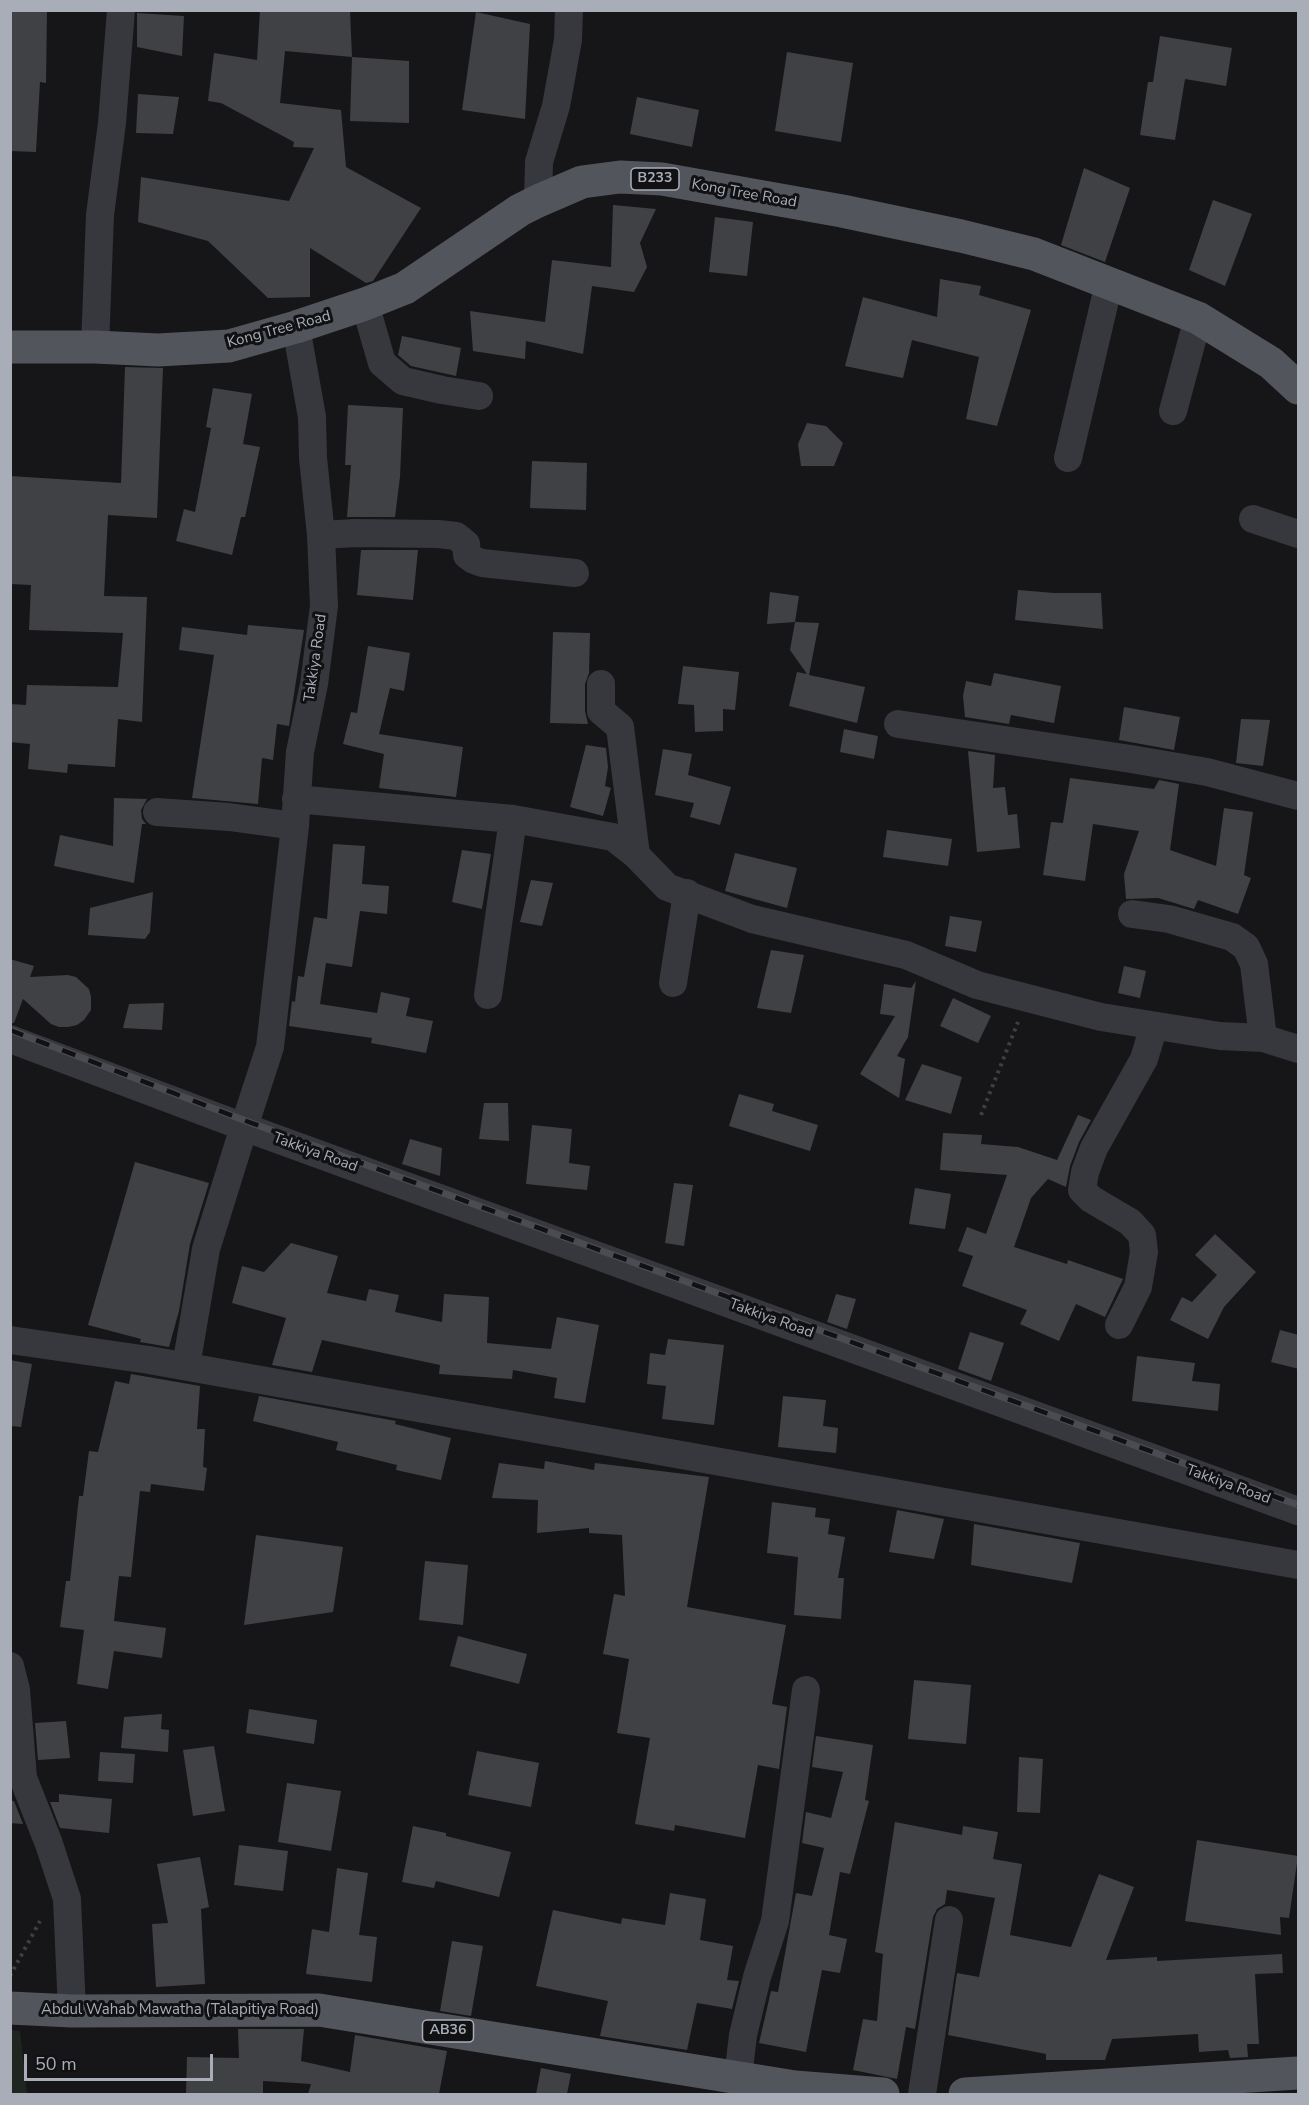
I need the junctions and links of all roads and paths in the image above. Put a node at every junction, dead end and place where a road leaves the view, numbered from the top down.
1 (121, 10) edge
2 (569, 10) edge
3 (538, 201) junction
4 (1109, 283) junction
5 (365, 304) junction
6 (1198, 318) junction
7 (296, 327) junction
8 (10, 347) edge
9 (95, 347) junction
10 (1299, 388) edge
11 (479, 396) dead end
12 (1173, 411) dead end
13 (1068, 458) dead end
14 (1253, 519) dead end
15 (1299, 534) edge
16 (321, 535) junction
17 (574, 573) dead end
18 (601, 684) dead end
19 (898, 724) dead end
20 (1299, 796) edge
21 (157, 812) dead end
22 (296, 812) junction
23 (513, 819) junction
24 (636, 855) junction
25 (687, 893) junction
26 (1132, 914) dead end
27 (673, 983) dead end
28 (488, 995) dead end
29 (1027, 999) junction
30 (1154, 1026) junction
31 (1263, 1038) junction
32 (10, 1039) edge
33 (1299, 1049) edge
34 (981, 1115) dead end
35 (244, 1127) junction
36 (1119, 1325) dead end
37 (10, 1341) edge
38 (186, 1366) junction
39 (1299, 1511) edge
40 (1299, 1565) edge
41 (10, 1666) edge
42 (806, 1690) dead end
43 (41, 1919) dead end
44 (949, 1920) dead end
45 (10, 1976) edge
46 (10, 2008) edge
47 (72, 2011) junction
48 (1299, 2073) edge
49 (738, 2078) junction
50 (883, 2094) edge
51 (922, 2094) edge
52 (965, 2094) edge

1 - 9 street
2 - 3 street
3 - 4 main road, Kong Tree Road / B233
3 - 5 main road, Kong Tree Road / B233
4 - 6 main road, Kong Tree Road / B233
4 - 13 street
5 - 7 main road, Kong Tree Road / B233
5 - 11 street
6 - 10 main road, Kong Tree Road / B233
6 - 12 street
7 - 9 main road, Kong Tree Road / B233
7 - 16 street, Takkiya Road
8 - 9 main road, Kong Tree Road / B233
14 - 15 street
16 - 17 street
16 - 22 street, Takkiya Road
18 - 24 street
19 - 20 street
21 - 22 street
22 - 23 street
22 - 35 street, Takkiya Road
23 - 24 street
23 - 28 street
24 - 25 street
25 - 27 street
25 - 29 street
26 - 31 street
29 - 30 street
29 - 34 path
30 - 31 street
30 - 36 street
31 - 33 street
32 - 35 street
35 - 38 street, Takkiya Road
35 - 39 street, Takkiya Road
37 - 38 street
38 - 40 street
41 - 47 street
42 - 49 street
43 - 45 path
44 - 51 street
46 - 47 main road, Abdul Wahab Mawatha (Talapitiya Road) / AB36
47 - 49 main road, Abdul Wahab Mawatha (Talapitiya Road) / AB36
48 - 52 main road
49 - 50 main road, Abdul Wahab Mawatha (Talapitiya Road) / AB36

